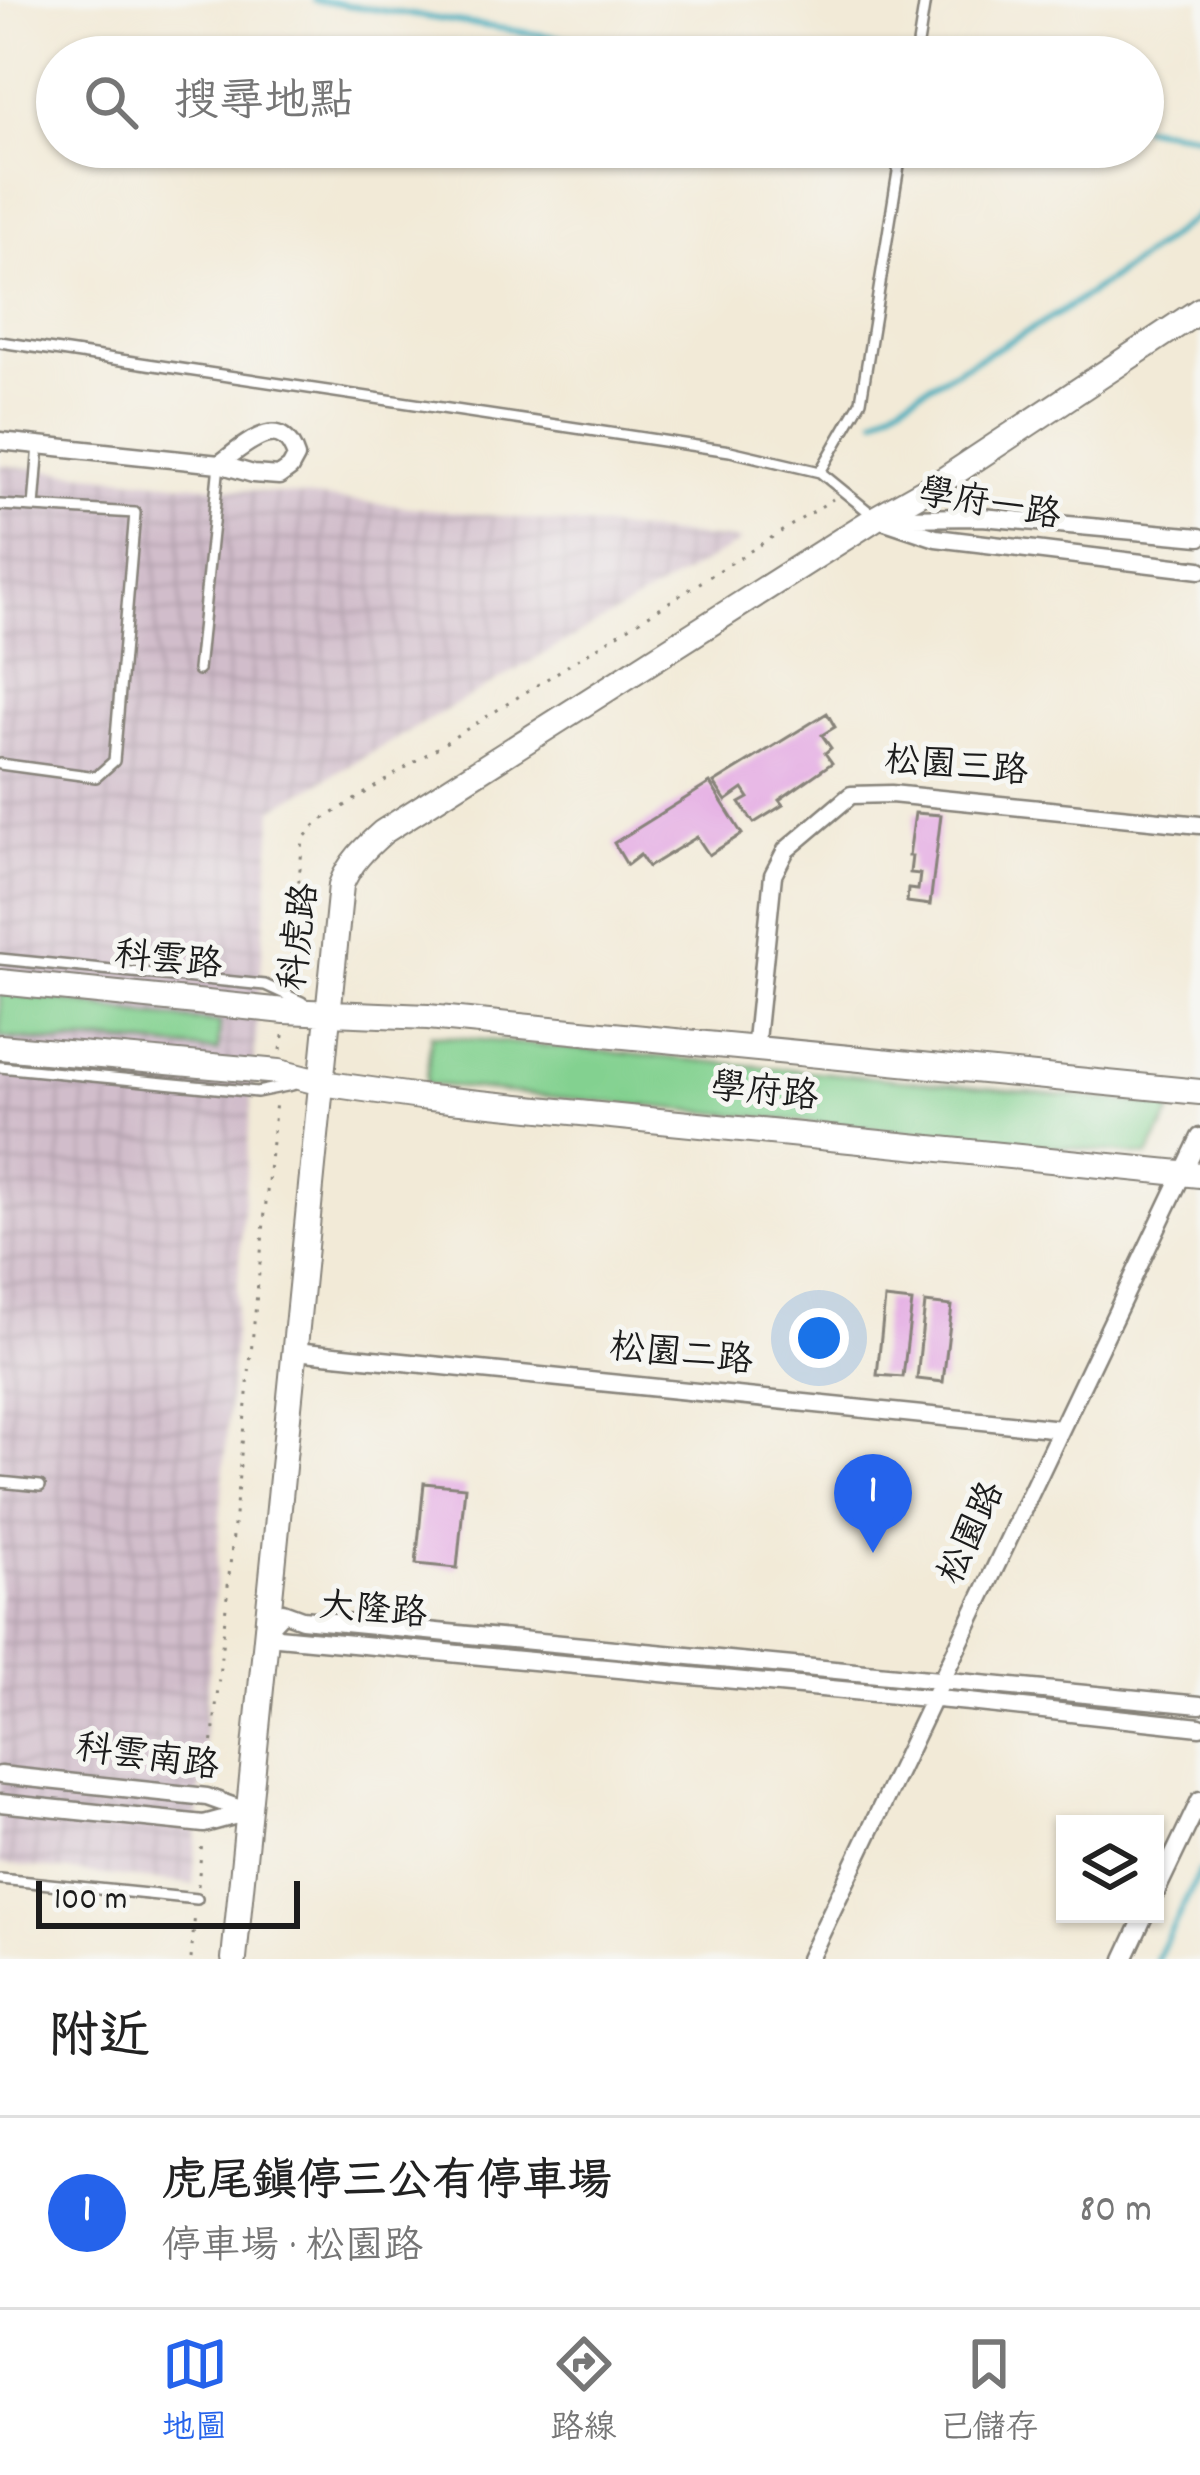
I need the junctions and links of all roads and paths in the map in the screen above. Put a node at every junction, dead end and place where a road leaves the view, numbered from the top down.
1 (925, 0) edge
2 (919, 36) edge
3 (899, 168) edge
4 (1200, 310) edge
5 (0, 342) edge
6 (0, 441) edge
7 (39, 445) junction
8 (219, 464) joint
9 (820, 472) junction
10 (844, 492) junction
11 (0, 505) edge
12 (34, 507) junction
13 (876, 518) junction
14 (1200, 537) edge
15 (1200, 570) edge
16 (198, 670) dead end
17 (0, 764) edge
18 (1200, 825) edge
19 (0, 959) edge
20 (0, 982) edge
21 (286, 1004) junction
22 (329, 1013) junction
23 (0, 1047) edge
24 (754, 1050) junction
25 (0, 1067) edge
26 (279, 1079) junction
27 (322, 1083) junction
28 (1200, 1092) edge
29 (1200, 1138) edge
30 (1191, 1174) edge
31 (295, 1351) junction
32 (1060, 1429) junction
33 (0, 1482) edge
34 (40, 1486) dead end
35 (267, 1629) junction
36 (941, 1681) junction
37 (932, 1699) junction
38 (1200, 1705) edge
39 (1200, 1727) edge
40 (0, 1774) edge
41 (207, 1797) junction
42 (1200, 1800) edge
43 (0, 1803) edge
44 (249, 1812) junction
45 (204, 1824) junction
46 (1164, 1875) edge
47 (0, 1879) edge
48 (197, 1899) junction
49 (1141, 1923) edge
50 (190, 1959) edge
51 (234, 1959) edge
52 (808, 1959) edge
53 (1124, 1959) edge

1 - 2 lane
3 - 9 lane
4 - 13 street, 科虎路
5 - 9 lane
6 - 7 street
7 - 8 street
7 - 12 lane
8 - 16 lane
9 - 10 lane
10 - 13 lane
10 - 21 path
11 - 12 lane
12 - 17 lane
13 - 14 street, 學府一路
13 - 15 street, 學府一路
13 - 22 street, 科虎路
18 - 24 street, 松園三路
19 - 21 lane
20 - 21 street, 科雲路
21 - 22 street, 科雲路
21 - 26 path
22 - 24 street, 學府路
22 - 27 street, 科虎路
23 - 26 street
24 - 28 street, 學府路
25 - 26 lane
26 - 27 street
26 - 41 path
27 - 30 street, 學府路
27 - 31 street, 科虎路
29 - 30 street, 松園路
30 - 32 street, 松園路
31 - 32 street, 松園二路
31 - 35 street, 科虎路
32 - 36 street, 松園路
33 - 34 lane
35 - 36 street, 大隆路
35 - 37 street, 大隆路
35 - 44 street, 科虎路
36 - 37 street, 松園路
36 - 38 street, 大隆路
37 - 39 street, 大隆路
37 - 52 street, 松園路
40 - 41 street, 科雲南路
41 - 44 street, 科雲南路
42 - 46 street
43 - 45 street, 科雲南路
44 - 45 street, 科雲南路
44 - 51 street, 科虎路
45 - 48 path
47 - 48 lane
48 - 50 path
49 - 53 street

